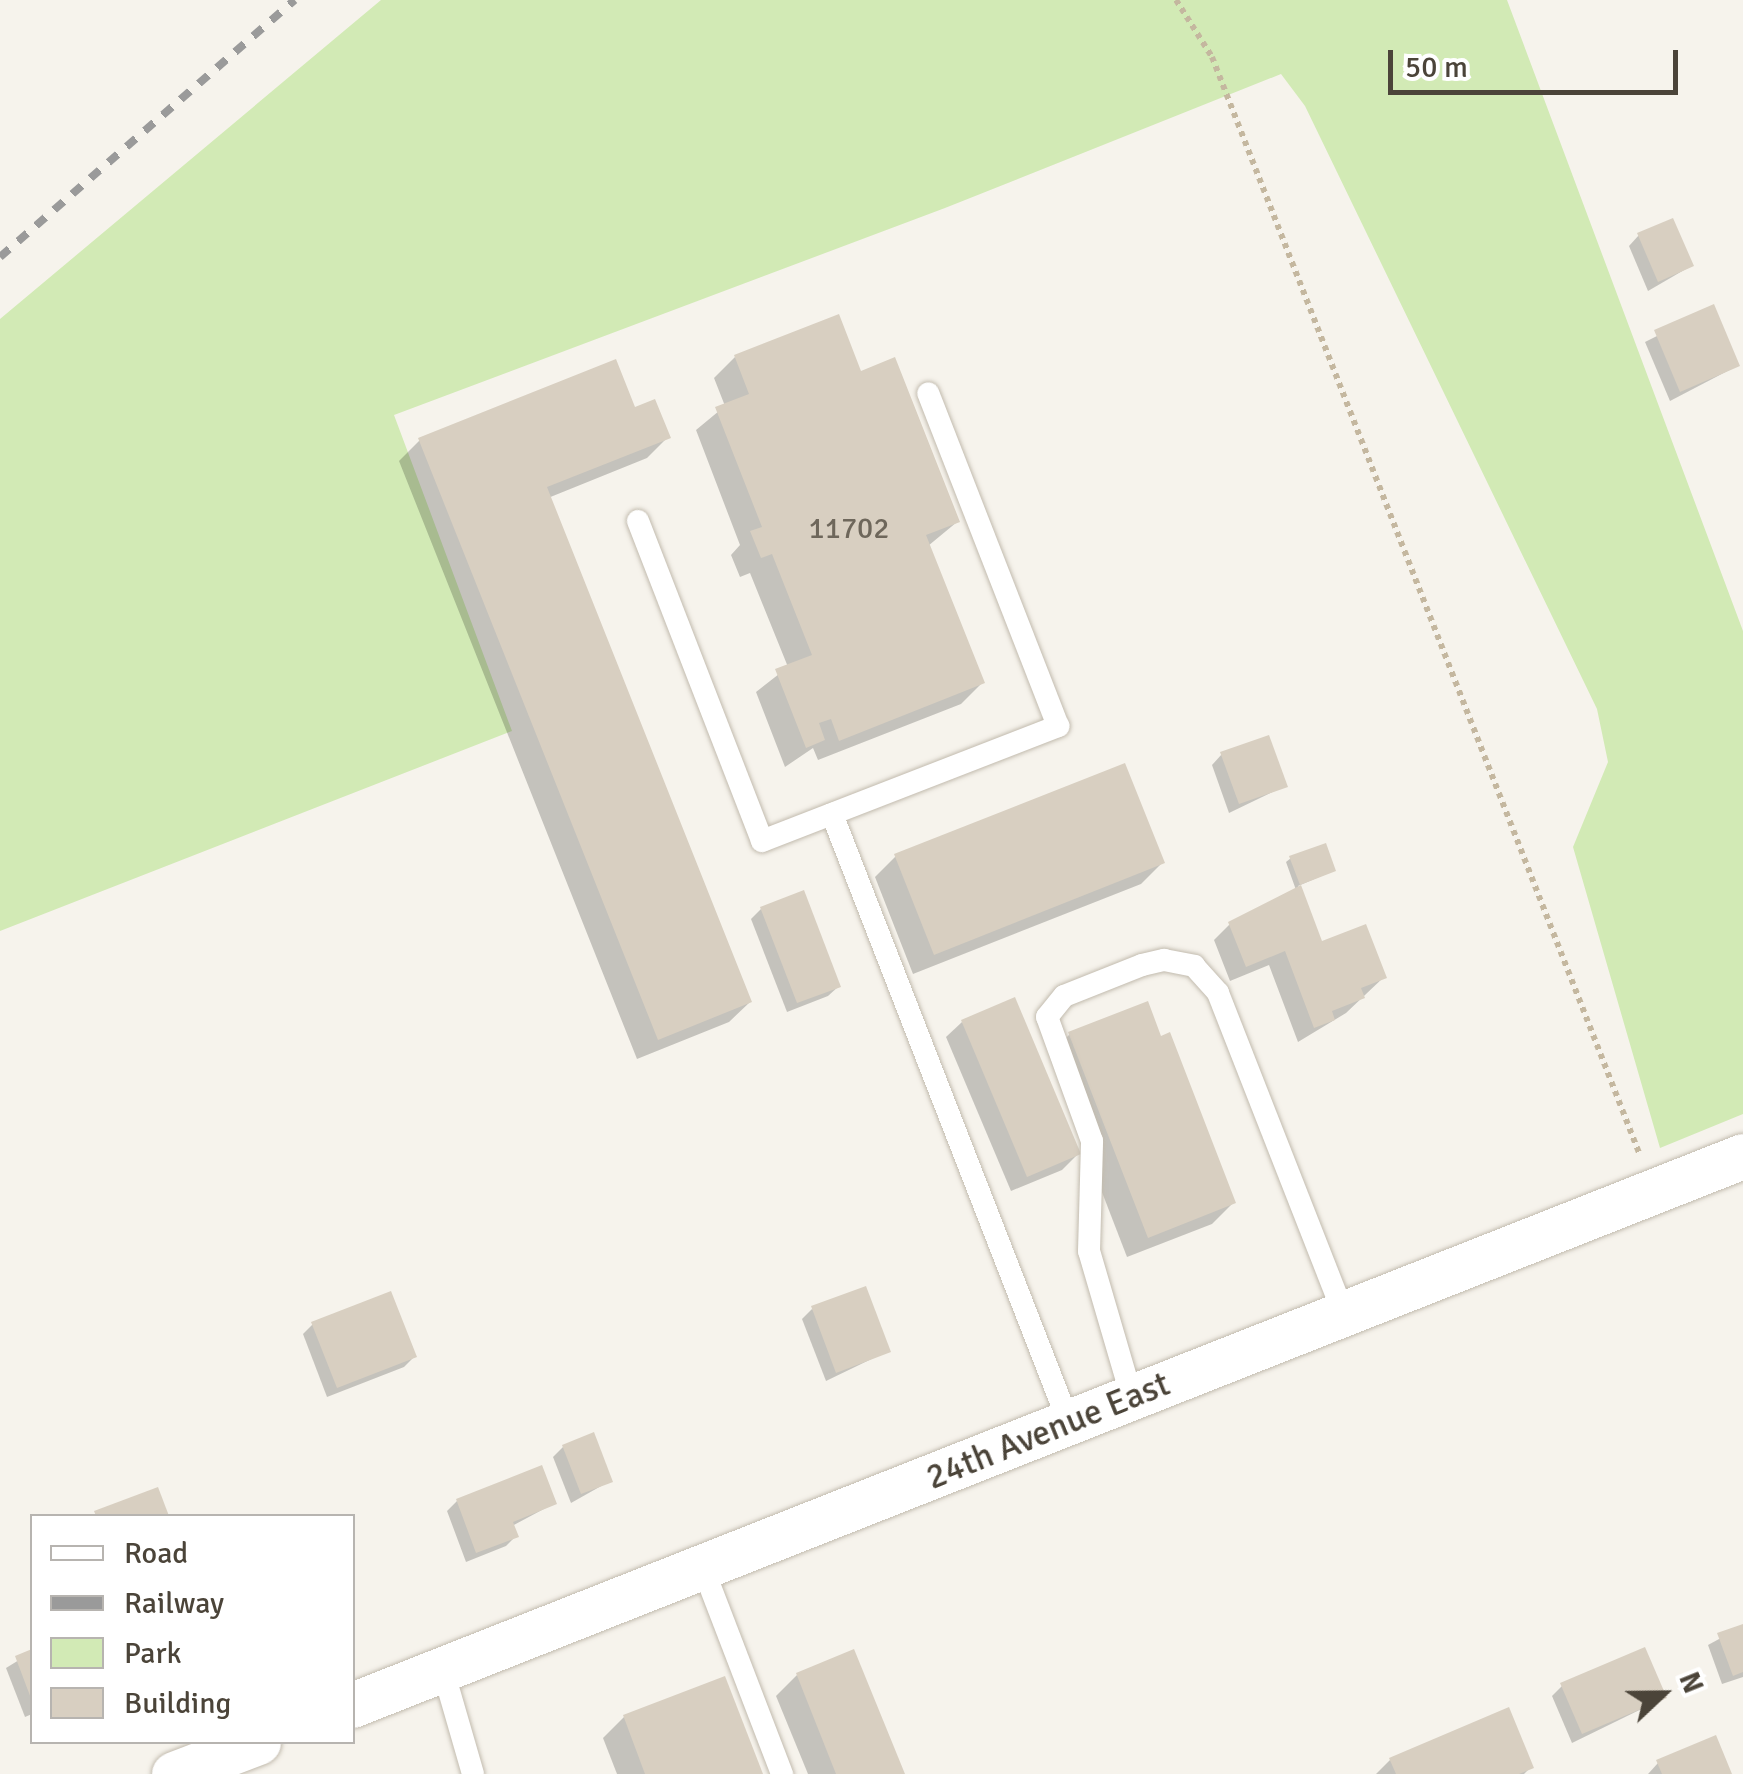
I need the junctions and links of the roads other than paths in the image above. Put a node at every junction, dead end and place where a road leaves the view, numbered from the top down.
1 (928, 392) dead end
2 (638, 521) dead end
3 (832, 814) junction
4 (1743, 1156) edge
5 (1344, 1314) junction
6 (1132, 1398) junction
7 (1069, 1423) junction
8 (704, 1568) junction
9 (443, 1670) junction
10 (355, 1704) edge
11 (253, 1744) edge
12 (174, 1774) edge
13 (472, 1774) edge
14 (782, 1774) edge

1 - 3 lane
2 - 3 lane
3 - 7 lane
4 - 5 street, 24th Avenue East
5 - 6 street, 24th Avenue East
5 - 6 lane
6 - 7 street, 24th Avenue East
7 - 8 street, 24th Avenue East
8 - 9 street, 24th Avenue East
8 - 14 lane
9 - 10 street, 24th Avenue East
9 - 13 lane
11 - 12 street

